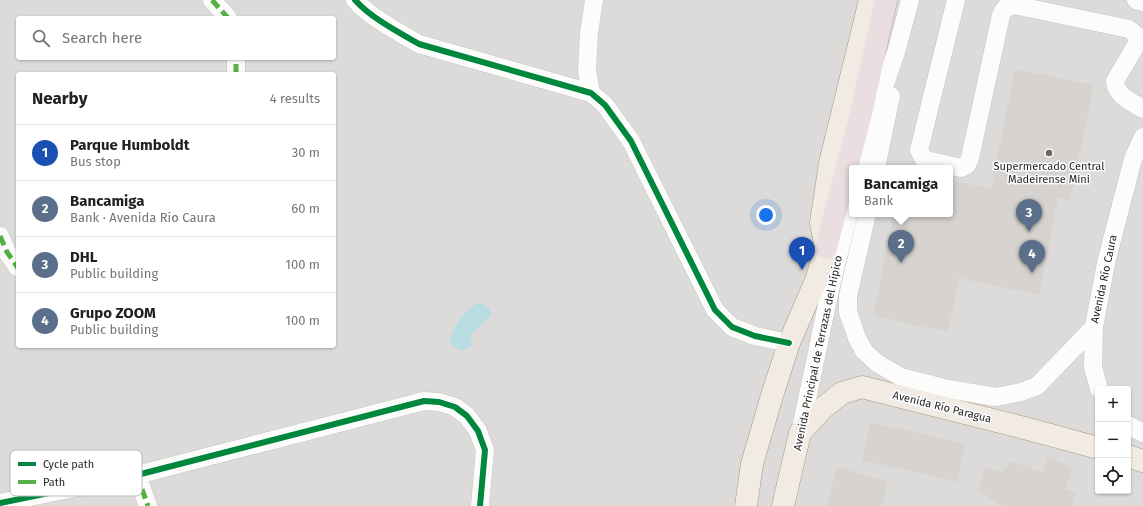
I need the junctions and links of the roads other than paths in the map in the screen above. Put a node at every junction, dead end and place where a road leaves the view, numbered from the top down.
1 (212, 0) edge
2 (355, 0) edge
3 (594, 0) edge
4 (870, 0) edge
5 (886, 0) edge
6 (910, 0) edge
7 (956, 0) edge
8 (1136, 0) edge
9 (1143, 2) edge
10 (226, 16) edge
11 (897, 48) junction
12 (236, 60) edge
13 (236, 72) edge
14 (591, 93) junction
15 (1143, 109) edge
16 (1143, 137) edge
17 (860, 165) edge
18 (877, 165) edge
19 (948, 165) edge
20 (953, 166) edge
21 (849, 211) edge
22 (865, 217) edge
23 (0, 236) edge
24 (826, 248) junction
25 (16, 265) edge
26 (1094, 327) junction
27 (789, 343) junction
28 (1098, 386) edge
29 (1131, 427) edge
30 (800, 433) junction
31 (1143, 433) edge
32 (1095, 447) edge
33 (1131, 457) edge
34 (1143, 461) edge
35 (142, 474) edge
36 (142, 489) edge
37 (34, 496) edge
38 (0, 503) edge
39 (148, 506) edge
40 (480, 506) edge
41 (746, 506) edge
42 (783, 506) edge

1 - 10 street
2 - 14 street
3 - 14 street
4 - 24 main road, Avenida Principal de Terrazas del Hípico
5 - 24 highway
6 - 11 street
7 - 19 street
8 - 9 street
11 - 17 street
11 - 18 street
12 - 13 street
14 - 27 street
15 - 20 street
16 - 26 street, Avenida Río Caura
21 - 30 street, Avenida Principal de Terrazas del Hípico
22 - 26 street, Avenida Río Caura
23 - 25 street
24 - 27 main road, Avenida Principal de Terrazas del Hípico
26 - 28 street
27 - 41 main road, Avenida Principal de Terrazas del Hípico
29 - 31 street
30 - 32 main road, Avenida Río Paragua
30 - 42 main road, Avenida Principal de Terrazas del Hípico
33 - 34 main road
35 - 40 street
36 - 39 street
37 - 38 street

